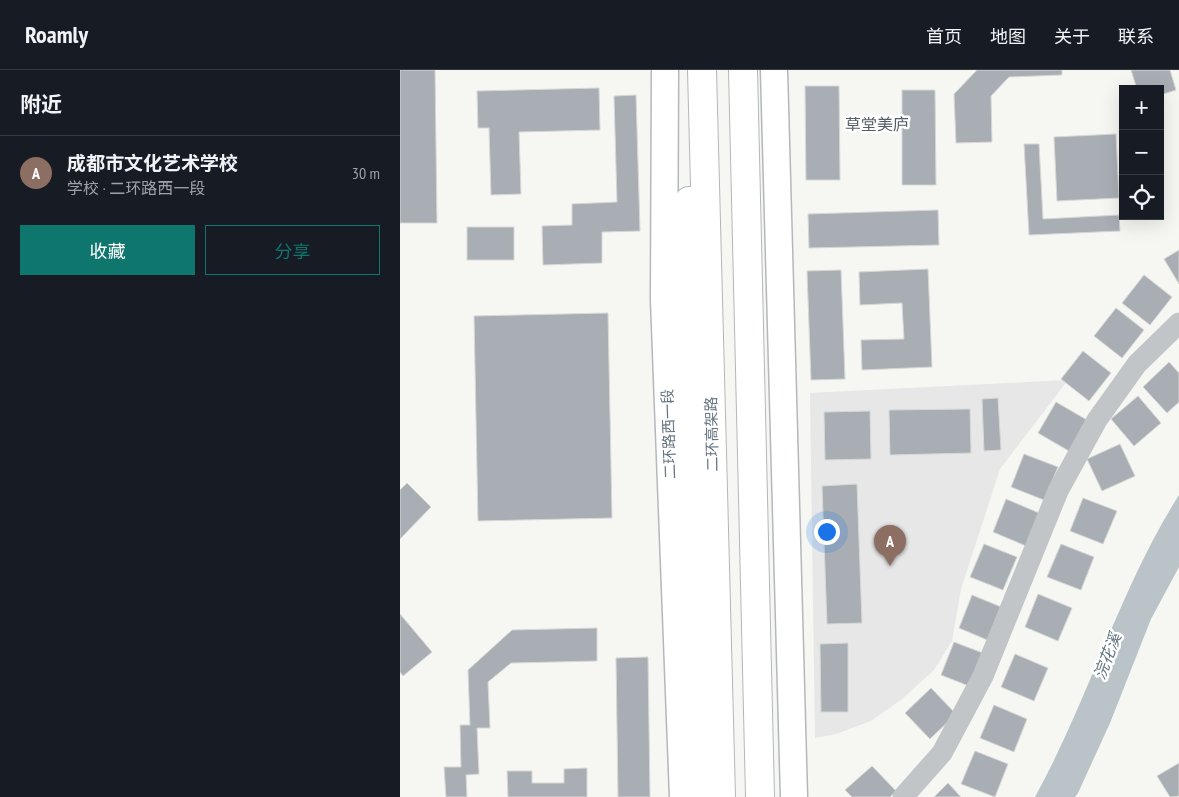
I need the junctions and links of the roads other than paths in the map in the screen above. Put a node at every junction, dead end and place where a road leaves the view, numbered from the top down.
1 (665, 70) edge
2 (702, 70) edge
3 (743, 70) edge
4 (774, 70) edge
5 (703, 100) junction
6 (744, 122) junction
7 (1179, 323) edge
8 (778, 786) edge
9 (683, 797) edge
10 (700, 797) edge
11 (721, 797) edge
12 (760, 797) edge
13 (794, 797) edge
14 (903, 797) edge

1 - 9 main road, 二环路西一段
2 - 5 highway, 二环高架路
3 - 6 highway
4 - 13 main road
5 - 10 highway
5 - 11 highway, 二环高架路
6 - 8 highway
6 - 12 highway
7 - 14 street

